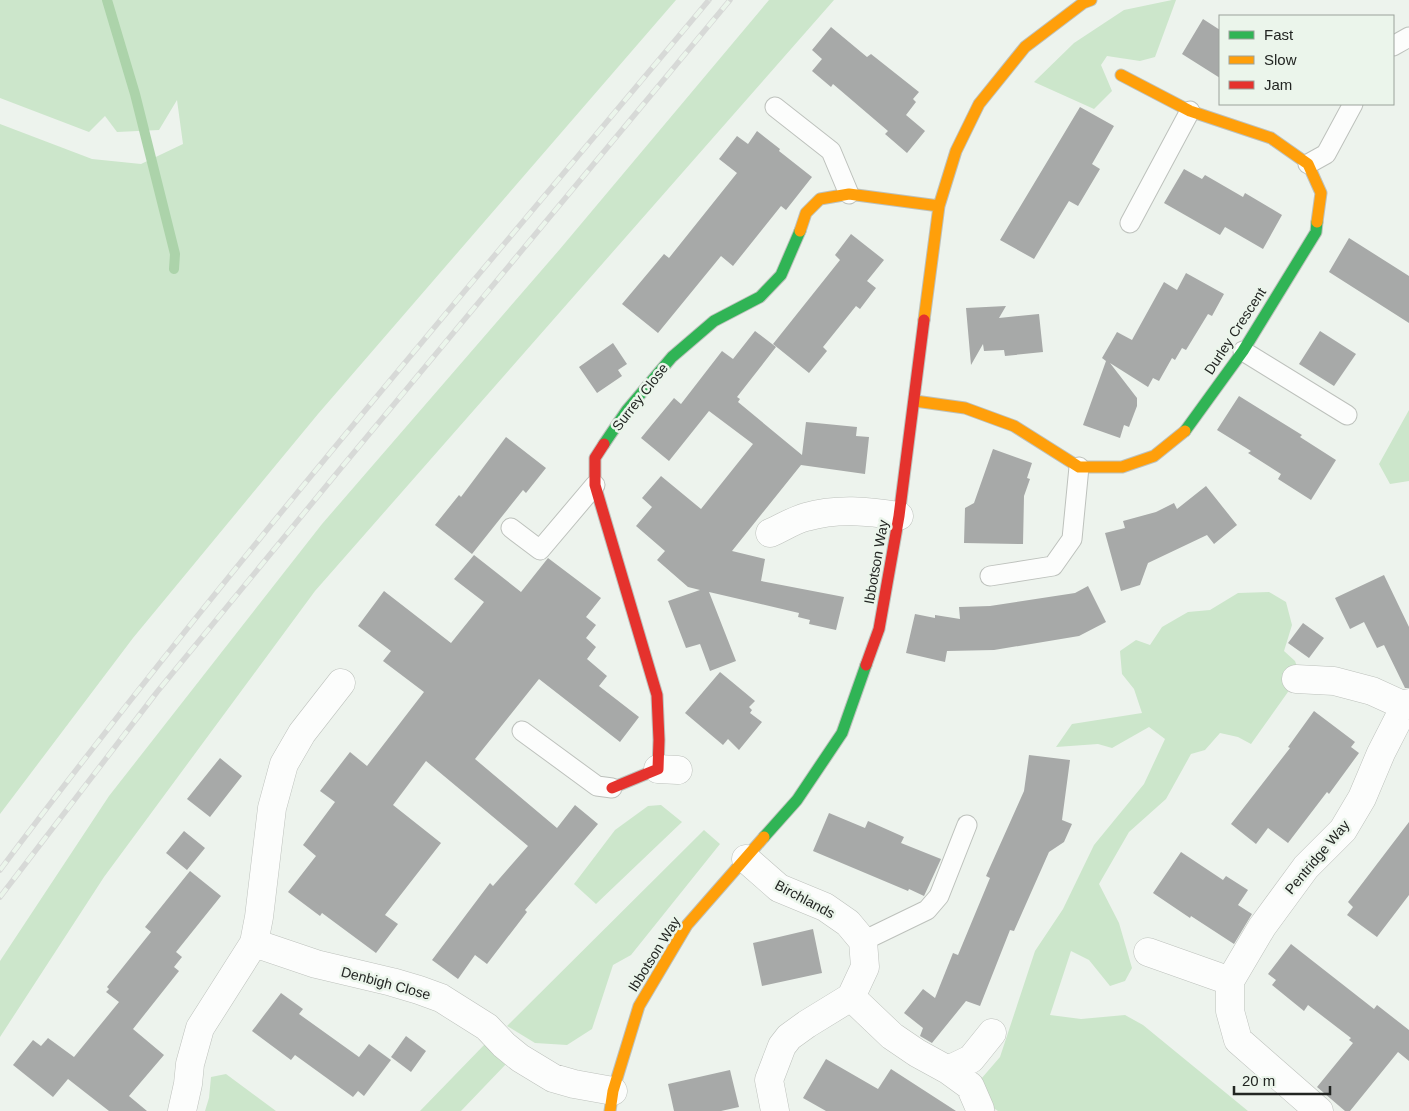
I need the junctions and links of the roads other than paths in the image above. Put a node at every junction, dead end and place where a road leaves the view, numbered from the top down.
1 (1091, 0) edge
2 (1409, 37) edge
3 (1394, 45) edge
4 (1120, 75) dead end
5 (1353, 105) edge
6 (775, 107) dead end
7 (1190, 112) junction
8 (1308, 164) junction
9 (849, 194) junction
10 (939, 206) junction
11 (1130, 223) dead end
12 (1243, 350) junction
13 (915, 401) junction
14 (1348, 415) dead end
15 (1079, 467) junction
16 (595, 485) junction
17 (899, 516) junction
18 (510, 528) dead end
19 (770, 533) dead end
20 (990, 576) dead end
21 (1296, 680) dead end
22 (341, 683) dead end
23 (1407, 704) edge
24 (522, 731) dead end
25 (612, 788) joint
26 (967, 826) dead end
27 (746, 859) junction
28 (863, 941) junction
29 (254, 943) junction
30 (1148, 952) dead end
31 (1230, 980) junction
32 (851, 997) junction
33 (992, 1033) dead end
34 (948, 1070) junction
35 (611, 1101) edge
36 (980, 1109) dead end
37 (182, 1111) edge
38 (775, 1111) edge
39 (1319, 1111) edge

1 - 10 street, Ibbotson Way
2 - 3 lane
4 - 7 street
5 - 8 lane
6 - 9 lane
7 - 8 street
7 - 11 lane
8 - 12 street, Durley Crescent
9 - 10 street, Surrey Close
9 - 16 street, Surrey Close
10 - 13 street, Ibbotson Way
12 - 14 lane
12 - 15 street, Durley Crescent
13 - 15 street
13 - 17 street, Ibbotson Way
15 - 20 lane
16 - 18 lane
16 - 25 street, Surrey Close
17 - 19 street
17 - 27 street, Ibbotson Way
21 - 23 street
22 - 29 street
23 - 31 street, Pentridge Way
24 - 25 lane
26 - 28 lane
27 - 28 street, Birchlands
27 - 35 street, Ibbotson Way
28 - 32 street
29 - 35 street, Denbigh Close
29 - 37 street
30 - 31 street
31 - 39 street
32 - 34 street
32 - 38 street
33 - 34 street
34 - 36 street

